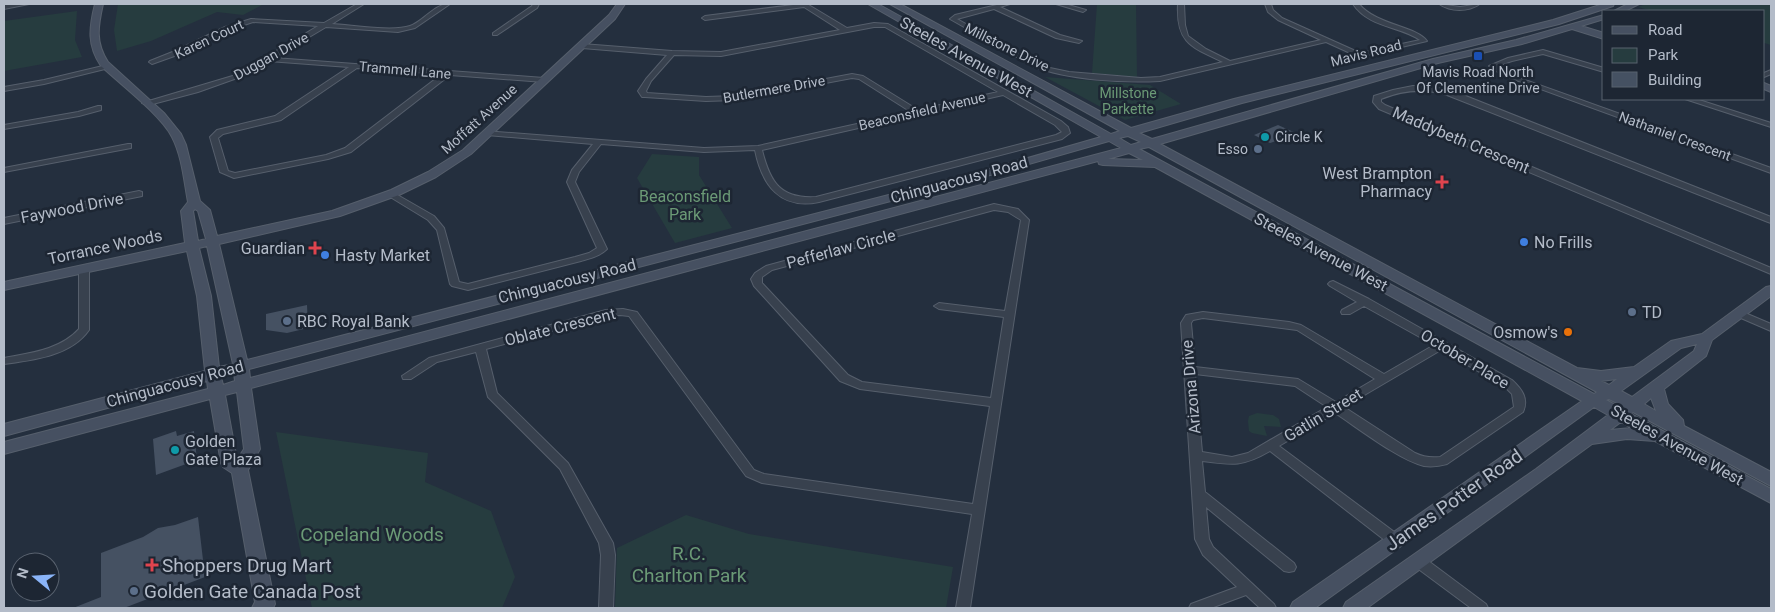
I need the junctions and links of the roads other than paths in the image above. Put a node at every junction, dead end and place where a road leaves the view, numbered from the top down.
1 (26, 4) edge
2 (99, 4) edge
3 (361, 4) edge
4 (446, 4) edge
5 (536, 4) edge
6 (621, 4) edge
7 (872, 4) edge
8 (894, 4) edge
9 (1007, 4) edge
10 (1059, 4) edge
11 (1181, 4) edge
12 (1268, 4) edge
13 (1356, 4) edge
14 (1442, 4) edge
15 (1477, 4) edge
16 (1610, 4) edge
17 (1635, 4) edge
18 (4, 7) edge
19 (994, 7) junction
20 (1083, 10) dead end
21 (1620, 10) edge
22 (1602, 17) edge
23 (705, 18) dead end
24 (1556, 22) junction
25 (326, 24) junction
26 (1573, 27) junction
27 (847, 30) junction
28 (494, 34) dead end
29 (1602, 35) edge
30 (1079, 41) dead end
31 (1324, 41) junction
32 (582, 46) junction
33 (672, 53) junction
34 (1422, 55) junction
35 (266, 59) junction
36 (1436, 61) junction
37 (152, 62) dead end
38 (1230, 63) junction
39 (355, 66) junction
40 (107, 67) junction
41 (1602, 69) edge
42 (448, 73) junction
43 (544, 80) junction
44 (4, 89) edge
45 (1005, 92) junction
46 (1692, 100) edge
47 (146, 103) junction
48 (98, 108) dead end
49 (916, 112) junction
50 (1771, 125) edge
51 (4, 127) edge
52 (1193, 130) junction
53 (487, 133) junction
54 (1130, 133) junction
55 (1111, 138) junction
56 (598, 143) junction
57 (1149, 143) junction
58 (128, 146) dead end
59 (758, 148) junction
60 (1129, 149) junction
61 (1070, 166) junction
62 (1162, 167) junction
63 (4, 170) edge
64 (1771, 171) edge
65 (1204, 173) junction
66 (140, 194) dead end
67 (391, 195) junction
68 (194, 202) junction
69 (1771, 220) edge
70 (4, 221) edge
71 (213, 241) junction
72 (192, 246) junction
73 (84, 269) junction
74 (1771, 271) edge
75 (1333, 284) dead end
76 (4, 286) edge
77 (1771, 290) edge
78 (1365, 302) junction
79 (939, 306) dead end
80 (1346, 312) dead end
81 (1738, 313) junction
82 (1010, 315) junction
83 (1771, 328) edge
84 (1706, 338) junction
85 (1442, 345) junction
86 (480, 348) junction
87 (4, 361) edge
88 (240, 367) junction
89 (1536, 368) junction
90 (1190, 370) junction
91 (1569, 371) junction
92 (1636, 372) junction
93 (213, 374) junction
94 (407, 376) dead end
95 (1383, 379) junction
96 (243, 386) junction
97 (1656, 387) junction
98 (217, 393) junction
99 (1601, 396) junction
100 (996, 403) junction
101 (1336, 407) junction
102 (1625, 410) junction
103 (1567, 420) junction
104 (4, 430) edge
105 (1588, 438) junction
106 (1683, 441) junction
107 (1271, 446) junction
108 (4, 448) edge
109 (1197, 456) junction
110 (240, 470) junction
111 (1771, 480) edge
112 (1199, 494) junction
113 (1771, 497) edge
114 (979, 510) junction
115 (1396, 541) junction
116 (1418, 561) junction
117 (1289, 567) dead end
118 (1246, 589) junction
119 (266, 607) edge
120 (606, 608) edge
121 (963, 608) edge
122 (1196, 608) edge
123 (1269, 608) edge
124 (1300, 608) edge
125 (1353, 608) edge
126 (1481, 608) edge

1 - 18 street
2 - 40 main road
3 - 25 street, Duggan Drive
4 - 25 street, Karen Court
5 - 28 street
6 - 32 main road, Moffatt Avenue
7 - 55 main road, Steeles Avenue West
8 - 54 main road, Steeles Avenue West
9 - 19 street, Millstone Drive
10 - 20 street
11 - 38 street
12 - 31 street
13 - 31 street
14 - 15 street
16 - 24 main road, Mavis Road
17 - 21 main road
19 - 30 street
19 - 38 street, Millstone Drive
22 - 26 main road, Mavis Road
23 - 27 street
24 - 26 main road
24 - 34 main road, Mavis Road
25 - 35 street, Duggan Drive
25 - 37 street, Karen Court
26 - 29 main road
26 - 36 main road, Mavis Road
27 - 33 street, Beaconsfield Avenue
27 - 45 street, Beaconsfield Avenue
31 - 38 street, Millstone Drive
32 - 33 street, Beaconsfield Avenue
32 - 43 main road, Moffatt Avenue
33 - 49 street, Butlermere Drive
34 - 36 main road
34 - 54 main road, Mavis Road
35 - 39 street, Trammell Lane
35 - 47 street, Duggan Drive
36 - 52 main road, Mavis Road
39 - 42 street, Trammell Lane
39 - 42 street
40 - 44 street
40 - 47 main road
41 - 64 street, Nathaniel Crescent
42 - 43 street, Trammell Lane
43 - 53 main road, Moffatt Avenue
45 - 49 street, Beaconsfield Avenue
45 - 59 street
46 - 50 street
47 - 68 main road
48 - 51 street
49 - 59 street, Beaconsfield Avenue
52 - 57 main road, Mavis Road
52 - 65 main road
53 - 56 street, Beaconsfield Avenue
53 - 67 main road, Moffatt Avenue
54 - 55 main road, Chinguacousy Road
54 - 57 main road, Steeles Avenue West
55 - 60 main road, Steeles Avenue West
55 - 88 main road, Chinguacousy Road
56 - 59 street, Beaconsfield Avenue
56 - 67 street
57 - 60 main road, Mavis Road
57 - 65 main road, Steeles Avenue West
58 - 63 street
60 - 61 main road, Chinguacousy Road
60 - 62 main road, Steeles Avenue West
61 - 62 main road
61 - 96 main road, Chinguacousy Road
62 - 89 main road, Steeles Avenue West
65 - 91 main road, Steeles Avenue West
66 - 70 street, Faywood Drive
67 - 71 main road, Moffatt Avenue
68 - 71 main road
68 - 72 main road
69 - 74 street, Maddybeth Crescent
71 - 72 main road, Torrance Woods
71 - 88 main road
72 - 73 main road, Torrance Woods
72 - 93 main road
73 - 76 main road, Torrance Woods
73 - 87 street
75 - 78 street, October Place
77 - 81 main road
78 - 80 street
78 - 85 street, October Place
79 - 82 street
81 - 83 street
81 - 84 main road
82 - 100 street, Pefferlaw Circle
82 - 100 street, Pefferlaw Circle
84 - 92 main road, James Potter Road
84 - 97 main road, James Potter Road
85 - 95 street, Gatlin Street
85 - 101 street, October Place
86 - 94 street
86 - 114 street, Oblate Crescent
86 - 120 street
88 - 93 main road, Chinguacousy Road
88 - 96 main road
89 - 99 main road, Steeles Avenue West
89 - 103 main road
90 - 95 street, Arizona Drive
90 - 101 street
90 - 109 street, Arizona Drive
91 - 92 main road
91 - 99 main road, Steeles Avenue West
92 - 99 main road, James Potter Road
93 - 98 main road
93 - 104 main road, Chinguacousy Road
95 - 101 street, Gatlin Street
96 - 98 main road, Chinguacousy Road
96 - 110 main road
97 - 102 main road, James Potter Road
97 - 106 main road
98 - 108 main road, Chinguacousy Road
98 - 110 main road
99 - 102 main road, Steeles Avenue West
99 - 103 main road, James Potter Road
100 - 114 street, Pefferlaw Circle
101 - 107 street, Gatlin Street
102 - 105 main road, James Potter Road
102 - 106 main road, Steeles Avenue West
103 - 115 main road, James Potter Road
105 - 106 main road
105 - 116 main road, James Potter Road
106 - 111 main road, Steeles Avenue West
106 - 113 main road, Steeles Avenue West
107 - 109 street, Gatlin Street
107 - 115 street
109 - 112 street, Arizona Drive
110 - 119 main road
112 - 117 street
112 - 118 street, Arizona Drive
114 - 121 street, Pefferlaw Circle
115 - 124 main road, James Potter Road
116 - 125 main road, James Potter Road
116 - 126 street
118 - 122 street
118 - 123 street, Arizona Drive

